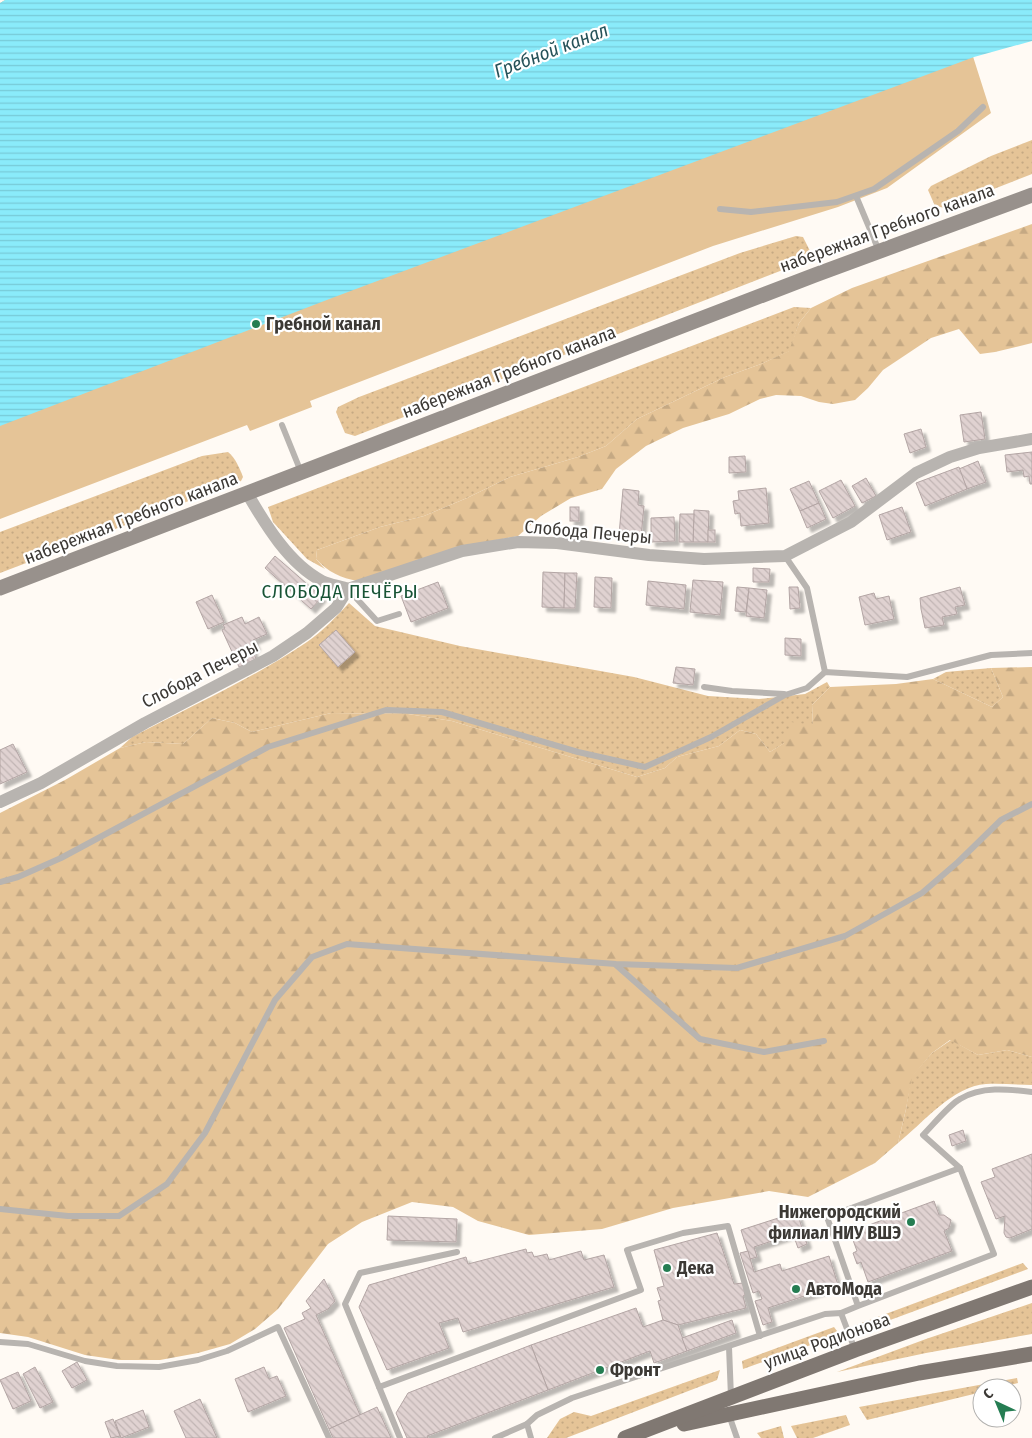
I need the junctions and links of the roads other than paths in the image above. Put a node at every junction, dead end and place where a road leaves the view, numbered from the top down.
1 (983, 107) dead end
2 (1032, 194) edge
3 (856, 196) junction
4 (720, 208) dead end
5 (879, 251) junction
6 (282, 425) dead end
7 (1032, 438) edge
8 (301, 472) junction
9 (247, 493) junction
10 (785, 556) junction
11 (0, 588) edge
12 (348, 589) junction
13 (399, 614) dead end
14 (1032, 653) edge
15 (825, 672) junction
16 (704, 687) dead end
17 (785, 694) junction
18 (0, 802) edge
19 (1032, 804) edge
20 (0, 882) edge
21 (616, 964) junction
22 (824, 1041) dead end
23 (1032, 1092) edge
24 (960, 1168) junction
25 (0, 1209) edge
26 (457, 1252) dead end
27 (1032, 1287) edge
28 (858, 1306) junction
29 (841, 1313) junction
30 (760, 1336) junction
31 (0, 1342) edge
32 (729, 1346) junction
33 (855, 1350) junction
34 (1032, 1354) edge
35 (379, 1387) junction
36 (731, 1397) junction
37 (729, 1414) junction
38 (527, 1424) junction
39 (630, 1436) edge
40 (329, 1438) edge
41 (400, 1438) edge
42 (495, 1438) edge
43 (531, 1438) edge
44 (737, 1438) edge

1 - 3 lane
2 - 5 street, набережная Гребного канала
3 - 4 lane
3 - 5 lane
5 - 8 street, набережная Гребного канала
6 - 8 lane
7 - 10 street, Слобода Печеры
8 - 9 street, набережная Гребного канала
9 - 11 street, набережная Гребного канала
9 - 12 street
10 - 12 street, Слобода Печеры
10 - 15 lane
12 - 13 lane
12 - 18 street, Слобода Печеры
14 - 15 lane
15 - 17 lane
16 - 17 lane
17 - 20 lane
19 - 21 lane
21 - 22 lane
21 - 25 lane
23 - 24 lane
24 - 28 lane
24 - 28 lane
26 - 35 lane
27 - 33 main road, улица Родионова
28 - 29 lane
29 - 30 lane
29 - 33 lane
30 - 32 lane
30 - 35 lane
31 - 40 lane
32 - 36 lane
32 - 38 lane
33 - 36 main road, улица Родионова
34 - 37 main road, улица Родионова
35 - 41 lane
36 - 39 main road, улица Родионова
37 - 39 main road, улица Родионова
37 - 44 lane
38 - 42 lane
38 - 43 lane

